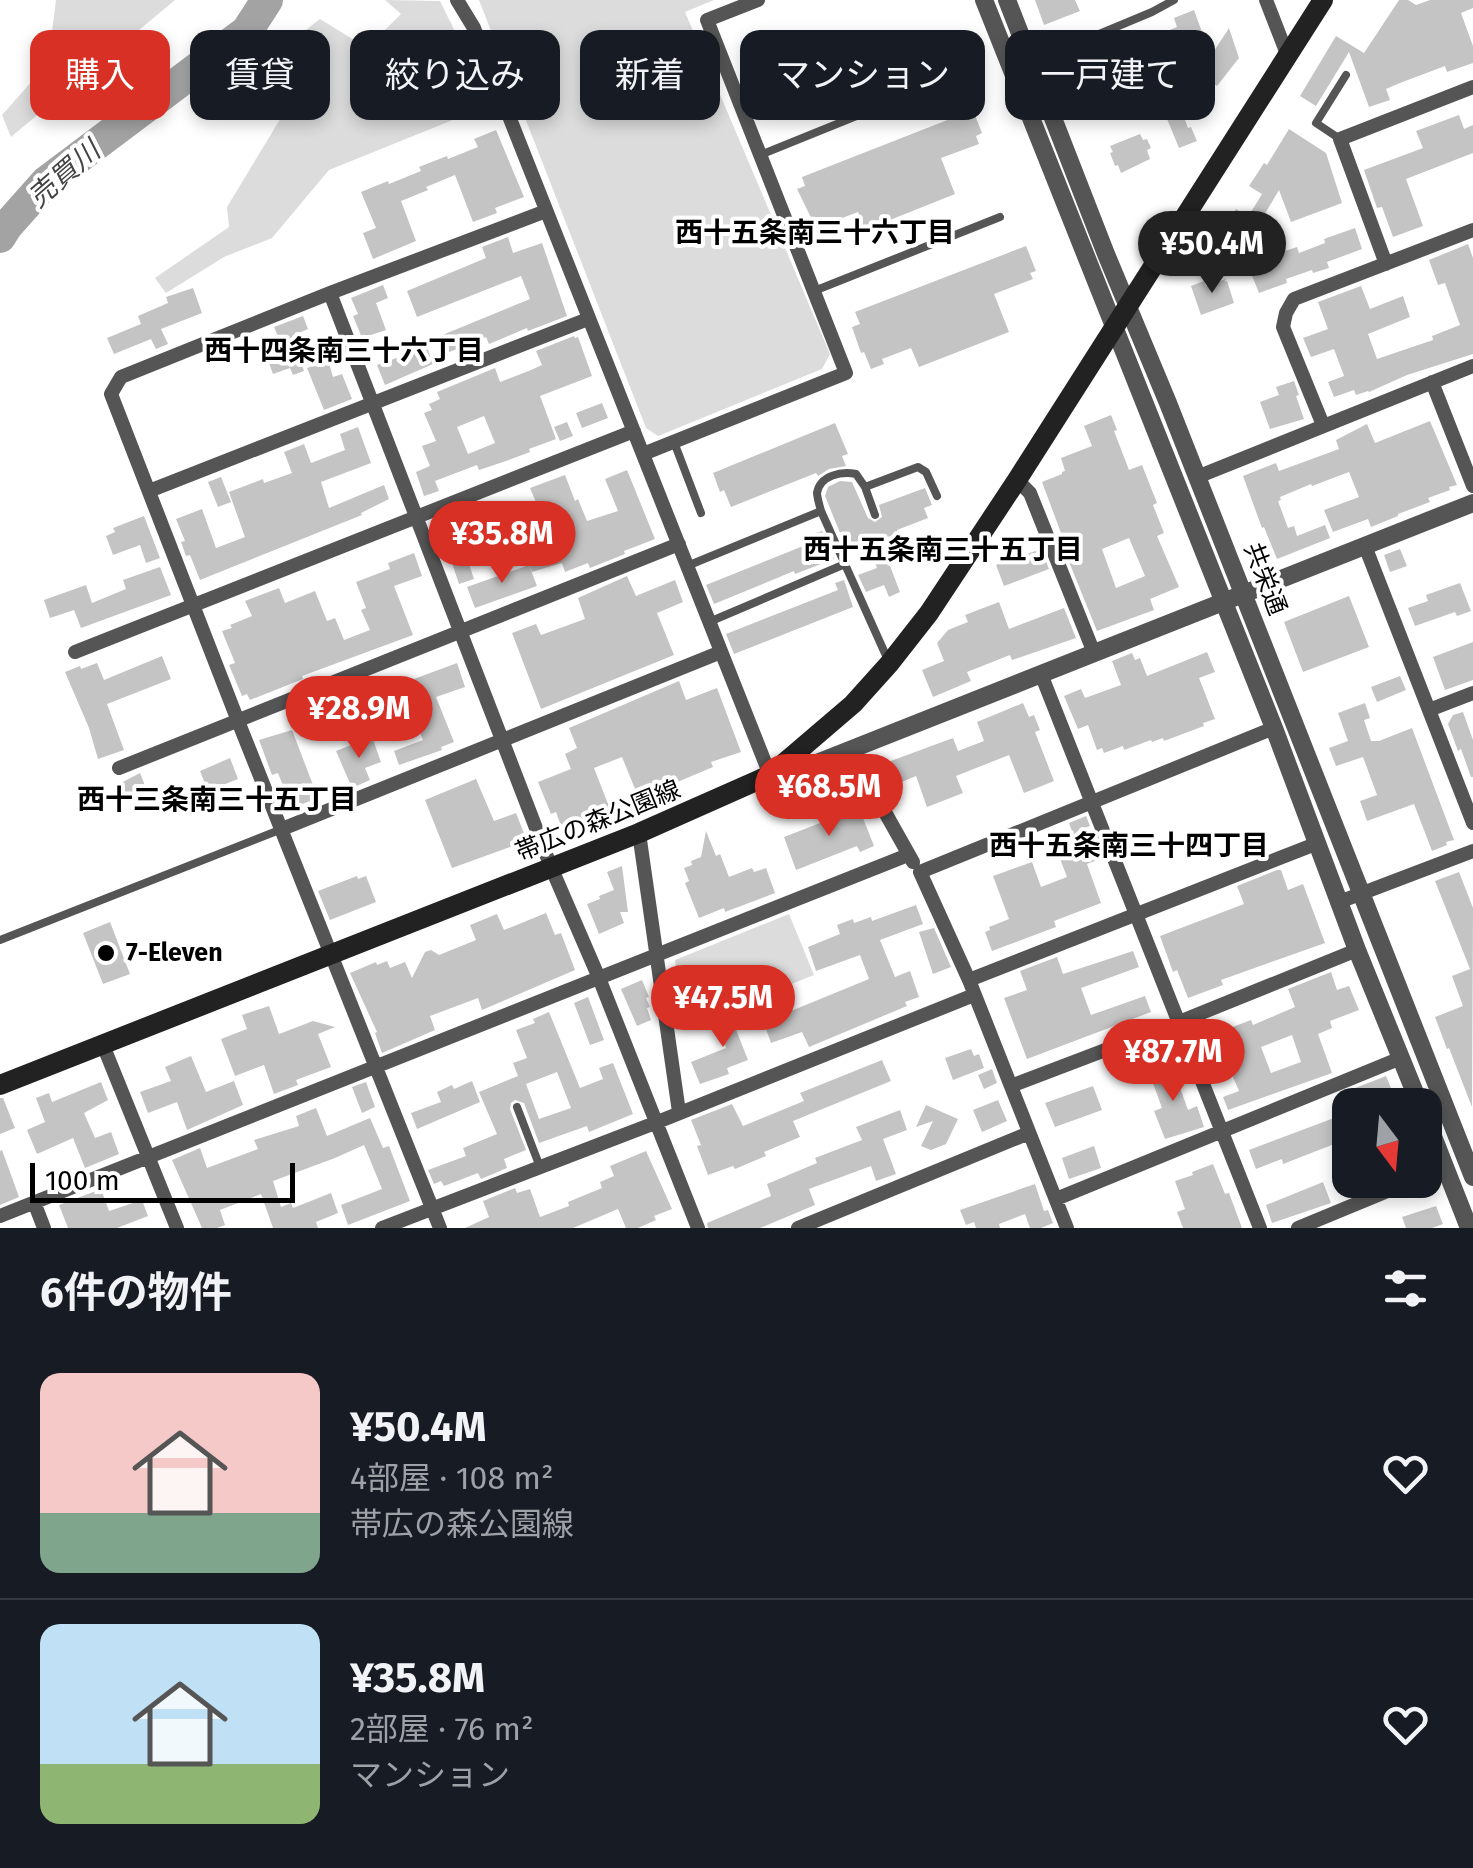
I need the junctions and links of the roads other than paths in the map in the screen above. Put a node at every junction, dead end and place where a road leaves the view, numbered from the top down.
1 (457, 0) edge
2 (758, 0) edge
3 (984, 0) edge
4 (1009, 0) edge
5 (1174, 0) edge
6 (1266, 0) edge
7 (1323, 0) edge
8 (1020, 30) edge
9 (1108, 30) edge
10 (1287, 54) junction
11 (1346, 75) dead end
12 (1473, 87) edge
13 (845, 120) edge
14 (1054, 120) edge
15 (1340, 139) junction
16 (760, 155) junction
17 (546, 210) junction
18 (1000, 217) dead end
19 (1473, 230) edge
20 (1386, 264) junction
21 (814, 292) junction
22 (330, 293) junction
23 (1127, 306) junction
24 (588, 319) junction
25 (1113, 327) junction
26 (1473, 366) edge
27 (1432, 382) junction
28 (374, 404) junction
29 (1323, 425) junction
30 (634, 431) junction
31 (674, 442) junction
32 (642, 454) junction
33 (1198, 477) junction
34 (1017, 480) junction
35 (1473, 486) edge
36 (865, 487) junction
37 (149, 492) junction
38 (937, 496) dead end
39 (1473, 503) edge
40 (820, 512) junction
41 (701, 513) dead end
42 (875, 514) dead end
43 (418, 517) junction
44 (679, 544) junction
45 (1365, 546) junction
46 (846, 564) junction
47 (687, 566) junction
48 (1244, 593) junction
49 (1223, 602) junction
50 (194, 604) junction
51 (709, 622) junction
52 (462, 632) junction
53 (76, 652) dead end
54 (721, 652) junction
55 (1094, 653) junction
56 (889, 664) junction
57 (1041, 674) junction
58 (1473, 693) edge
59 (1429, 710) junction
60 (238, 721) junction
61 (1274, 728) junction
62 (503, 741) junction
63 (850, 750) junction
64 (119, 768) dead end
65 (770, 775) junction
66 (1092, 802) junction
67 (1473, 823) edge
68 (282, 829) junction
69 (638, 833) junction
70 (1318, 844) junction
71 (1473, 851) edge
72 (908, 856) junction
73 (552, 867) junction
74 (920, 872) junction
75 (1361, 894) junction
76 (1339, 902) junction
77 (1136, 914) junction
78 (0, 940) edge
79 (1358, 950) junction
80 (331, 954) junction
81 (658, 956) junction
82 (599, 978) junction
83 (968, 980) junction
84 (974, 995) junction
85 (1178, 1022) junction
86 (104, 1045) junction
87 (1401, 1058) junction
88 (374, 1067) junction
89 (0, 1085) edge
90 (1010, 1086) junction
91 (1413, 1088) edge
92 (516, 1107) dead end
93 (680, 1112) junction
94 (655, 1123) junction
95 (1222, 1131) junction
96 (1029, 1133) junction
97 (149, 1155) junction
98 (1442, 1157) edge
99 (540, 1166) junction
100 (1446, 1167) junction
101 (1442, 1169) edge
102 (1473, 1177) edge
103 (1370, 1198) edge
104 (1056, 1200) junction
105 (34, 1202) junction
106 (432, 1208) junction
107 (0, 1216) edge
108 (44, 1228) edge
109 (177, 1228) edge
110 (382, 1228) edge
111 (440, 1228) edge
112 (698, 1228) edge
113 (798, 1228) edge
114 (1067, 1228) edge
115 (1260, 1228) edge
116 (1298, 1228) edge
117 (1469, 1228) edge

1 - 17 street
2 - 16 street
3 - 25 street, 共栄通
4 - 8 street, 共栄通
5 - 9 lane
6 - 10 street
7 - 10 main road, 帯広の森公園線
10 - 23 main road, 帯広の森公園線
11 - 15 lane
12 - 15 street
13 - 16 lane
14 - 23 street, 共栄通
15 - 20 street
16 - 21 street
17 - 22 street
17 - 24 street
18 - 21 lane
19 - 20 street
20 - 29 street
21 - 31 street
22 - 28 street
22 - 37 street
23 - 25 main road, 帯広の森公園線
23 - 33 street, 共栄通
24 - 28 street
24 - 30 street
25 - 34 main road, 帯広の森公園線
25 - 49 street, 共栄通
26 - 27 street
27 - 29 street
27 - 35 street
28 - 37 street
28 - 43 street
29 - 33 street
30 - 32 street
30 - 43 street
31 - 32 street
31 - 41 lane
32 - 44 street
33 - 48 street, 共栄通
34 - 55 street
34 - 56 main road, 帯広の森公園線
36 - 38 lane
36 - 40 lane
36 - 42 lane
37 - 50 street
39 - 45 street
40 - 46 lane
40 - 47 lane
43 - 50 street
43 - 52 street
44 - 47 street
44 - 52 street
45 - 48 street
45 - 59 street
46 - 51 lane
46 - 56 lane
47 - 51 street
48 - 49 street
48 - 75 street, 共栄通
49 - 55 street
49 - 61 street, 共栄通
50 - 53 street
50 - 60 street
51 - 54 street
52 - 60 street
52 - 62 street
54 - 62 street
54 - 65 street
55 - 57 street
56 - 65 main road, 帯広の森公園線
57 - 63 street
57 - 66 street
58 - 59 street
59 - 67 street
60 - 64 street
60 - 68 street
61 - 66 street
61 - 70 street, 共栄通
62 - 68 street
62 - 73 street
63 - 65 street
63 - 72 street
65 - 69 main road, 帯広の森公園線
66 - 74 street
66 - 77 street
68 - 78 lane
68 - 80 street
69 - 73 main road, 帯広の森公園線
69 - 81 street
70 - 76 street, 共栄通
70 - 77 street
71 - 75 street
72 - 74 street
72 - 81 street
73 - 80 main road, 帯広の森公園線
73 - 82 street
74 - 83 street
75 - 76 street
75 - 102 street, 共栄通
76 - 79 street, 共栄通
77 - 83 street
77 - 85 street
79 - 85 street
79 - 87 street, 共栄通
80 - 86 main road, 帯広の森公園線
80 - 88 street
81 - 82 street
81 - 93 street
82 - 88 street
82 - 94 street
83 - 84 street
84 - 90 street
84 - 93 street
85 - 90 street
85 - 95 street
86 - 89 main road, 帯広の森公園線
86 - 97 street
87 - 91 street, 共栄通
87 - 95 street
88 - 97 street
88 - 106 street
90 - 96 street
92 - 99 lane
93 - 94 street
94 - 99 street
94 - 112 street
95 - 104 street
95 - 115 street
96 - 104 street
96 - 113 street
97 - 105 street
97 - 109 street
98 - 100 street
99 - 106 street
100 - 101 street
100 - 117 street
103 - 116 street
104 - 114 street
105 - 107 street
105 - 108 street
106 - 110 street
106 - 111 street

